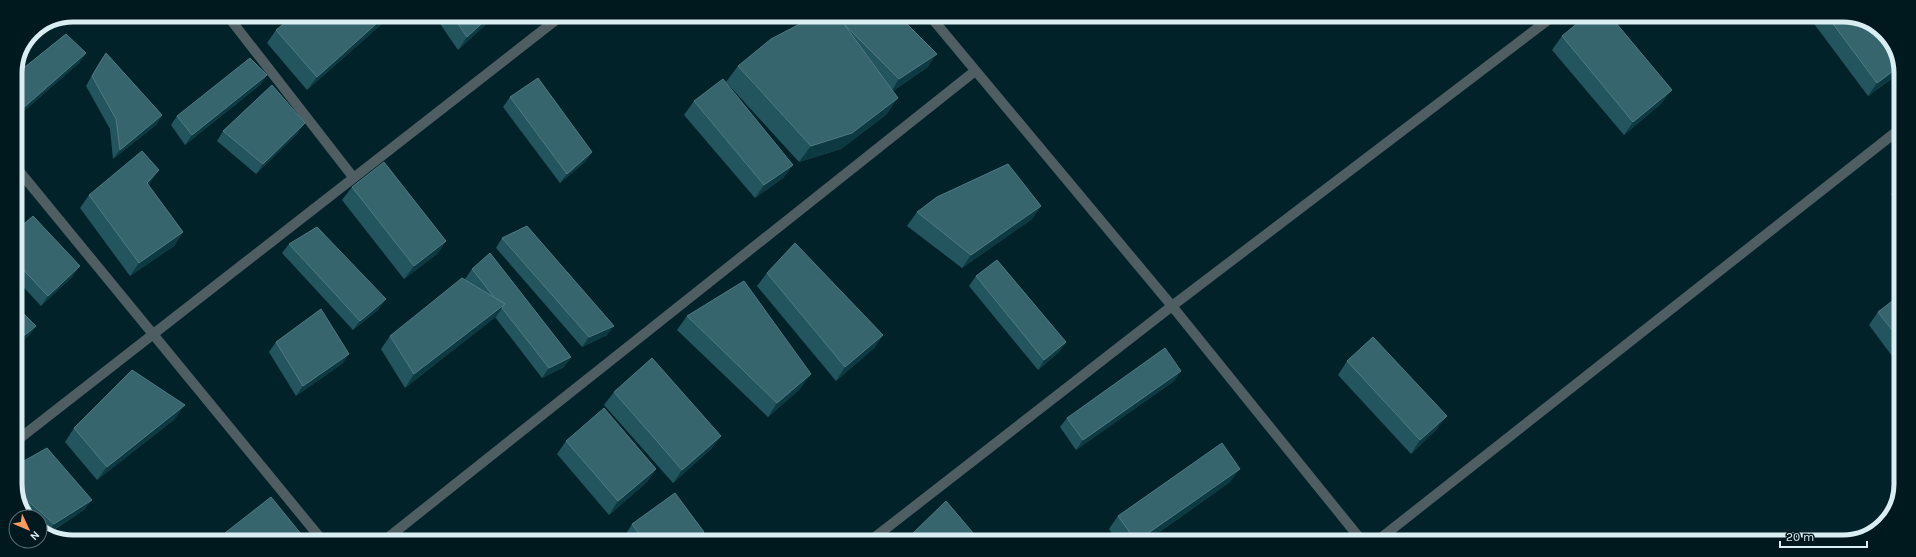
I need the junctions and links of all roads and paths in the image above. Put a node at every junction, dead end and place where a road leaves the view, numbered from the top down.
1 (232, 22) edge
2 (553, 22) edge
3 (935, 22) edge
4 (1545, 22) edge
5 (975, 71) junction
6 (1894, 134) edge
7 (22, 175) edge
8 (353, 177) junction
9 (1172, 306) junction
10 (152, 334) junction
11 (22, 436) edge
12 (318, 535) edge
13 (391, 535) edge
14 (878, 535) edge
15 (1356, 535) edge
16 (1386, 535) edge

1 - 8 street
2 - 8 street
3 - 5 street
4 - 9 street
5 - 9 street
5 - 13 street
6 - 16 street
7 - 10 street
8 - 10 street
9 - 14 street
9 - 15 street
10 - 11 street
10 - 12 street

